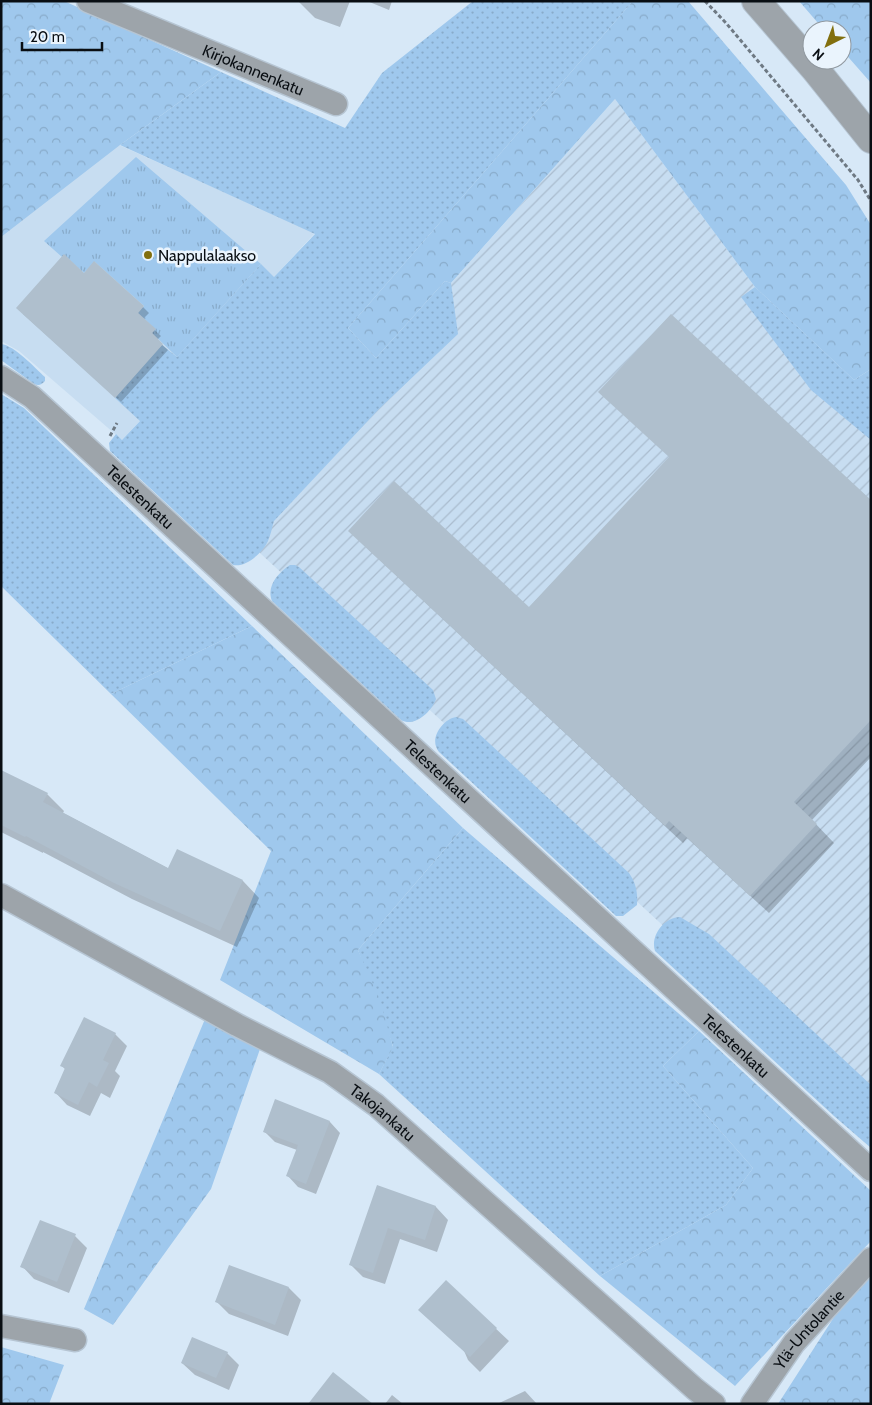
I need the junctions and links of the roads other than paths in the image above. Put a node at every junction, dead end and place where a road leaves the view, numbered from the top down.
1 (88, 1) edge
2 (756, 1) edge
3 (336, 104) dead end
4 (871, 138) edge
5 (1, 377) edge
6 (1, 894) edge
7 (871, 1170) edge
8 (871, 1259) edge
9 (1, 1326) edge
10 (75, 1340) dead end
11 (714, 1404) edge
12 (752, 1404) edge

1 - 3 street, Kirjokannenkatu
2 - 4 street
5 - 7 street, Telestenkatu
6 - 11 street, Takojankatu
8 - 12 street, Ylä-Untolantie
9 - 10 street

